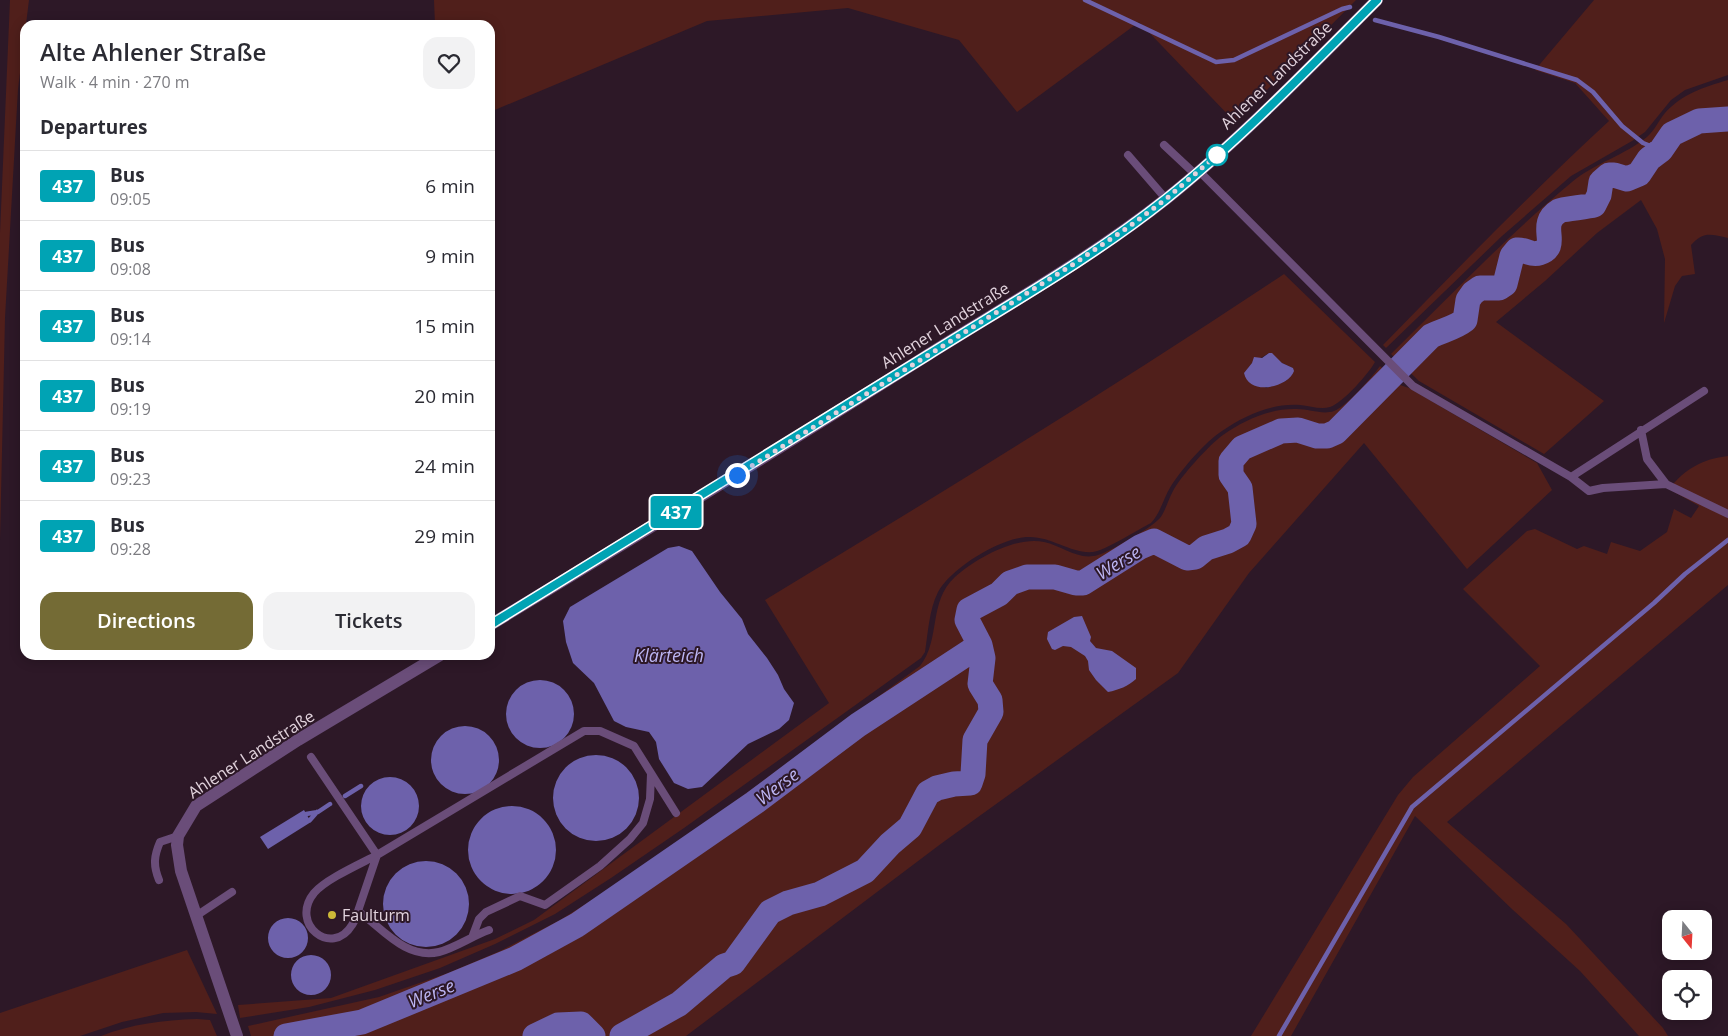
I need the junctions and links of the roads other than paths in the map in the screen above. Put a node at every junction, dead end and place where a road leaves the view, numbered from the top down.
1 (1377, 0) edge
2 (1164, 145) dead end
3 (1128, 156) dead end
4 (1197, 173) junction
5 (1166, 199) junction
6 (1704, 391) dead end
7 (1642, 430) junction
8 (1570, 477) junction
9 (1666, 484) junction
10 (1728, 514) edge
11 (495, 622) edge
12 (432, 660) edge
13 (311, 757) dead end
14 (651, 774) junction
15 (676, 813) dead end
16 (178, 836) junction
17 (377, 855) junction
18 (159, 880) dead end
19 (232, 892) dead end
20 (358, 911) junction
21 (196, 916) junction
22 (489, 930) dead end
23 (473, 935) junction
24 (235, 1029) edge

1 - 4 street, Ahlener Landstraße
2 - 4 lane
3 - 5 lane
4 - 5 street, Ahlener Landstraße
4 - 8 lane
5 - 11 street, Ahlener Landstraße
6 - 7 lane
7 - 8 lane
7 - 9 lane
8 - 9 lane
9 - 10 lane
12 - 16 street, Ahlener Landstraße
13 - 17 lane
14 - 15 lane
14 - 17 lane
14 - 23 lane
16 - 18 lane
16 - 21 street
17 - 20 lane
17 - 20 lane
19 - 21 lane
20 - 23 lane
21 - 24 street
22 - 23 lane

